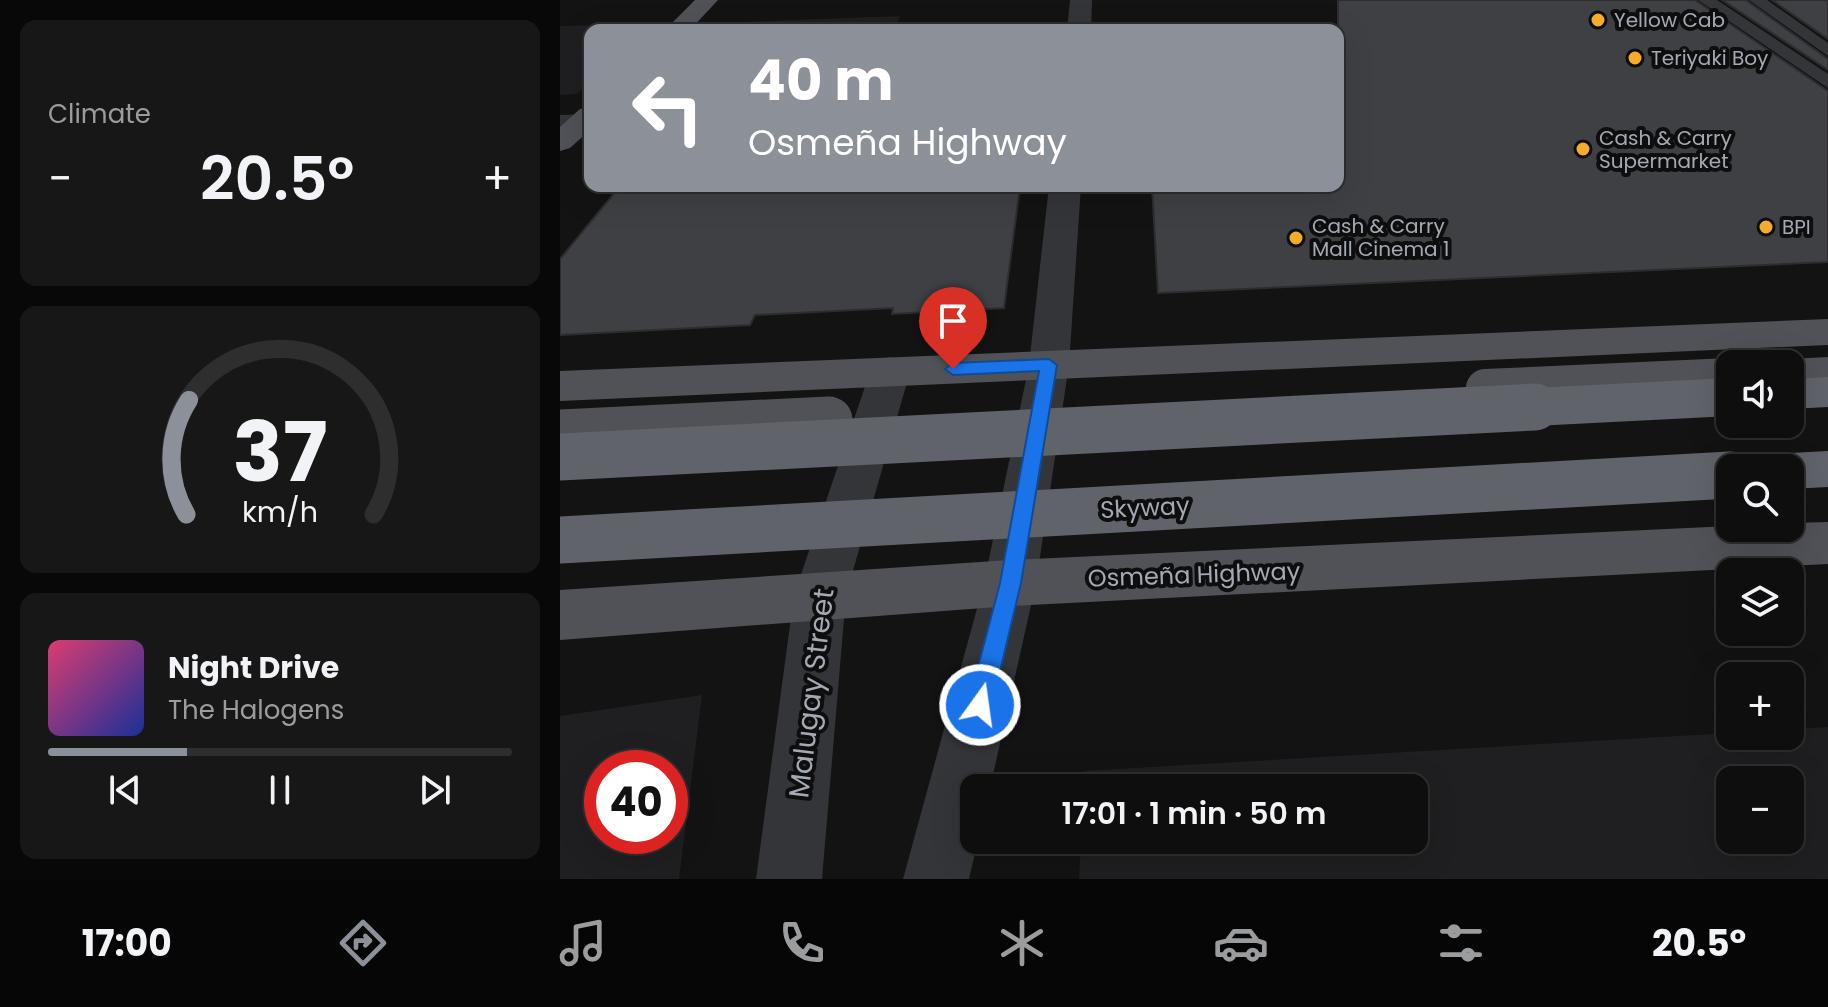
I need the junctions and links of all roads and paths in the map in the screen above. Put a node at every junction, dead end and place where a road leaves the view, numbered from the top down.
1 (707, 0) edge
2 (1081, 0) edge
3 (1706, 0) edge
4 (1757, 0) edge
5 (683, 24) edge
6 (1079, 24) edge
7 (1828, 51) edge
8 (1828, 82) edge
9 (581, 119) edge
10 (560, 142) edge
11 (1064, 192) edge
12 (1828, 332) edge
13 (1049, 365) junction
14 (890, 372) junction
15 (1828, 372) edge
16 (1804, 373) edge
17 (1716, 378) edge
18 (560, 386) edge
19 (1828, 392) edge
20 (1804, 393) edge
21 (1716, 398) edge
22 (560, 433) edge
23 (560, 457) edge
24 (1828, 469) edge
25 (1804, 470) edge
26 (1716, 476) edge
27 (1828, 486) edge
28 (1804, 487) edge
29 (1716, 493) edge
30 (560, 540) edge
31 (1828, 543) edge
32 (560, 558) edge
33 (1010, 583) junction
34 (820, 595) junction
35 (560, 615) edge
36 (789, 879) edge
37 (936, 879) edge

1 - 5 main road
2 - 6 street
3 - 8 lane
4 - 7 lane
9 - 10 main road
11 - 13 street
12 - 13 main road
13 - 14 main road
13 - 33 street
14 - 18 main road
14 - 34 street, Malugay Street
15 - 16 main road
17 - 22 main road, bridge
19 - 20 highway
21 - 23 highway, bridge
24 - 25 highway
26 - 30 highway, Skyway, bridge
27 - 28 main road
29 - 32 main road, Osmeña Highway
31 - 33 main road, Osmeña Highway
33 - 34 main road, Osmeña Highway
33 - 37 street
34 - 35 main road, Osmeña Highway
34 - 36 street, Malugay Street

